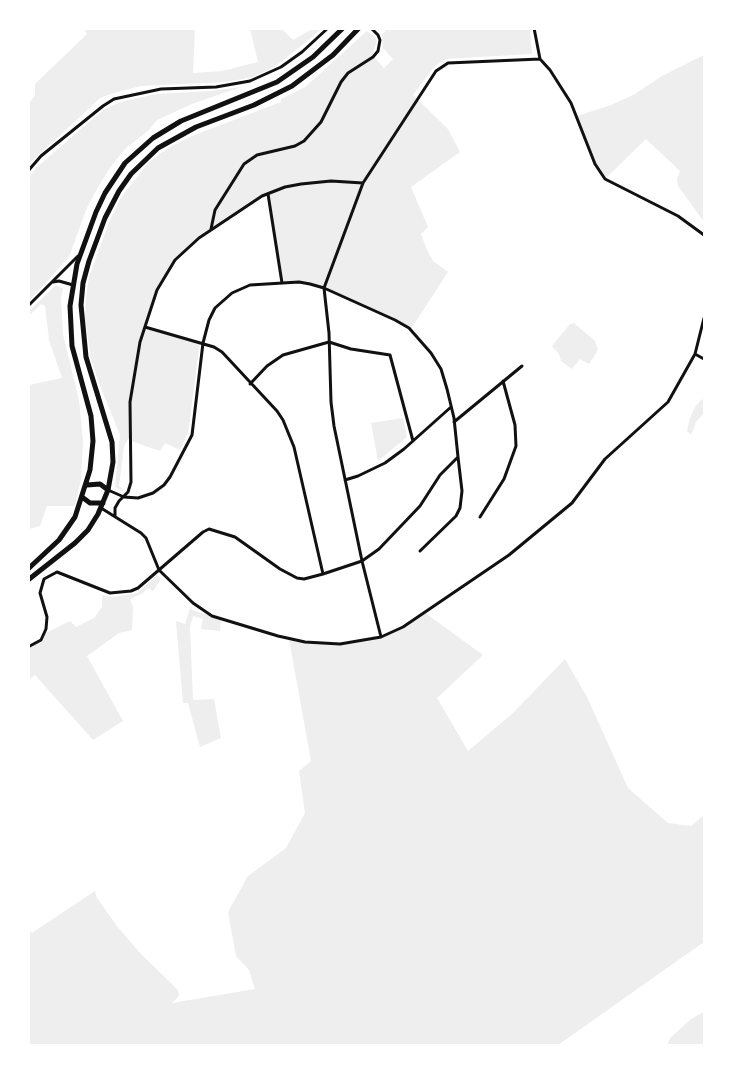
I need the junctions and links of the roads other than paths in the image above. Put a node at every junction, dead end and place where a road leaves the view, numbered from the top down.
1 (328, 28) edge
2 (343, 28) edge
3 (359, 28) edge
4 (371, 28) edge
5 (383, 28) edge
6 (534, 28) edge
7 (378, 35) junction
8 (540, 59) junction
9 (28, 171) edge
10 (363, 183) junction
11 (268, 194) junction
12 (210, 231) junction
13 (705, 235) edge
14 (81, 253) junction
15 (52, 283) junction
16 (282, 283) junction
17 (73, 285) junction
18 (324, 288) junction
19 (28, 306) edge
20 (705, 318) edge
21 (145, 327) junction
22 (329, 342) junction
23 (203, 343) junction
24 (694, 354) junction
25 (705, 359) edge
26 (522, 366) dead end
27 (503, 381) junction
28 (250, 384) junction
29 (451, 407) junction
30 (454, 422) junction
31 (413, 441) junction
32 (458, 457) junction
33 (345, 480) junction
34 (87, 485) junction
35 (108, 490) junction
36 (82, 497) junction
37 (124, 497) junction
38 (102, 506) junction
39 (115, 516) junction
40 (480, 517) dead end
41 (420, 551) dead end
42 (362, 561) junction
43 (43, 568) junction
44 (28, 569) edge
45 (159, 570) junction
46 (323, 574) junction
47 (49, 576) junction
48 (28, 580) edge
49 (381, 637) junction
50 (28, 647) edge

1 - 9 street
2 - 14 main road
3 - 35 main road
4 - 7 street
5 - 7 street
6 - 8 street
7 - 12 street
8 - 10 street
8 - 13 street
10 - 11 street
10 - 18 street
11 - 12 street
11 - 16 street
12 - 21 street
14 - 15 street
14 - 17 main road
15 - 17 street
15 - 19 street
16 - 18 street
16 - 23 street
17 - 34 main road
18 - 22 street
18 - 29 street
20 - 24 street
21 - 23 street
21 - 37 street
22 - 28 street
22 - 31 street
22 - 33 street
23 - 28 street
23 - 37 street
24 - 25 street
24 - 49 street
26 - 27 street
27 - 30 street
27 - 40 street
28 - 46 street
29 - 30 street
29 - 31 street
30 - 32 street
31 - 33 street
32 - 41 street
32 - 42 street
33 - 42 street
34 - 35 main road
34 - 36 main road
35 - 37 street
35 - 38 main road
36 - 38 main road
36 - 44 main road
37 - 39 street
38 - 39 street
38 - 43 main road
39 - 45 street
42 - 46 street
42 - 49 street
43 - 47 street
43 - 48 main road
45 - 46 street
45 - 47 street
45 - 49 street
47 - 50 street

